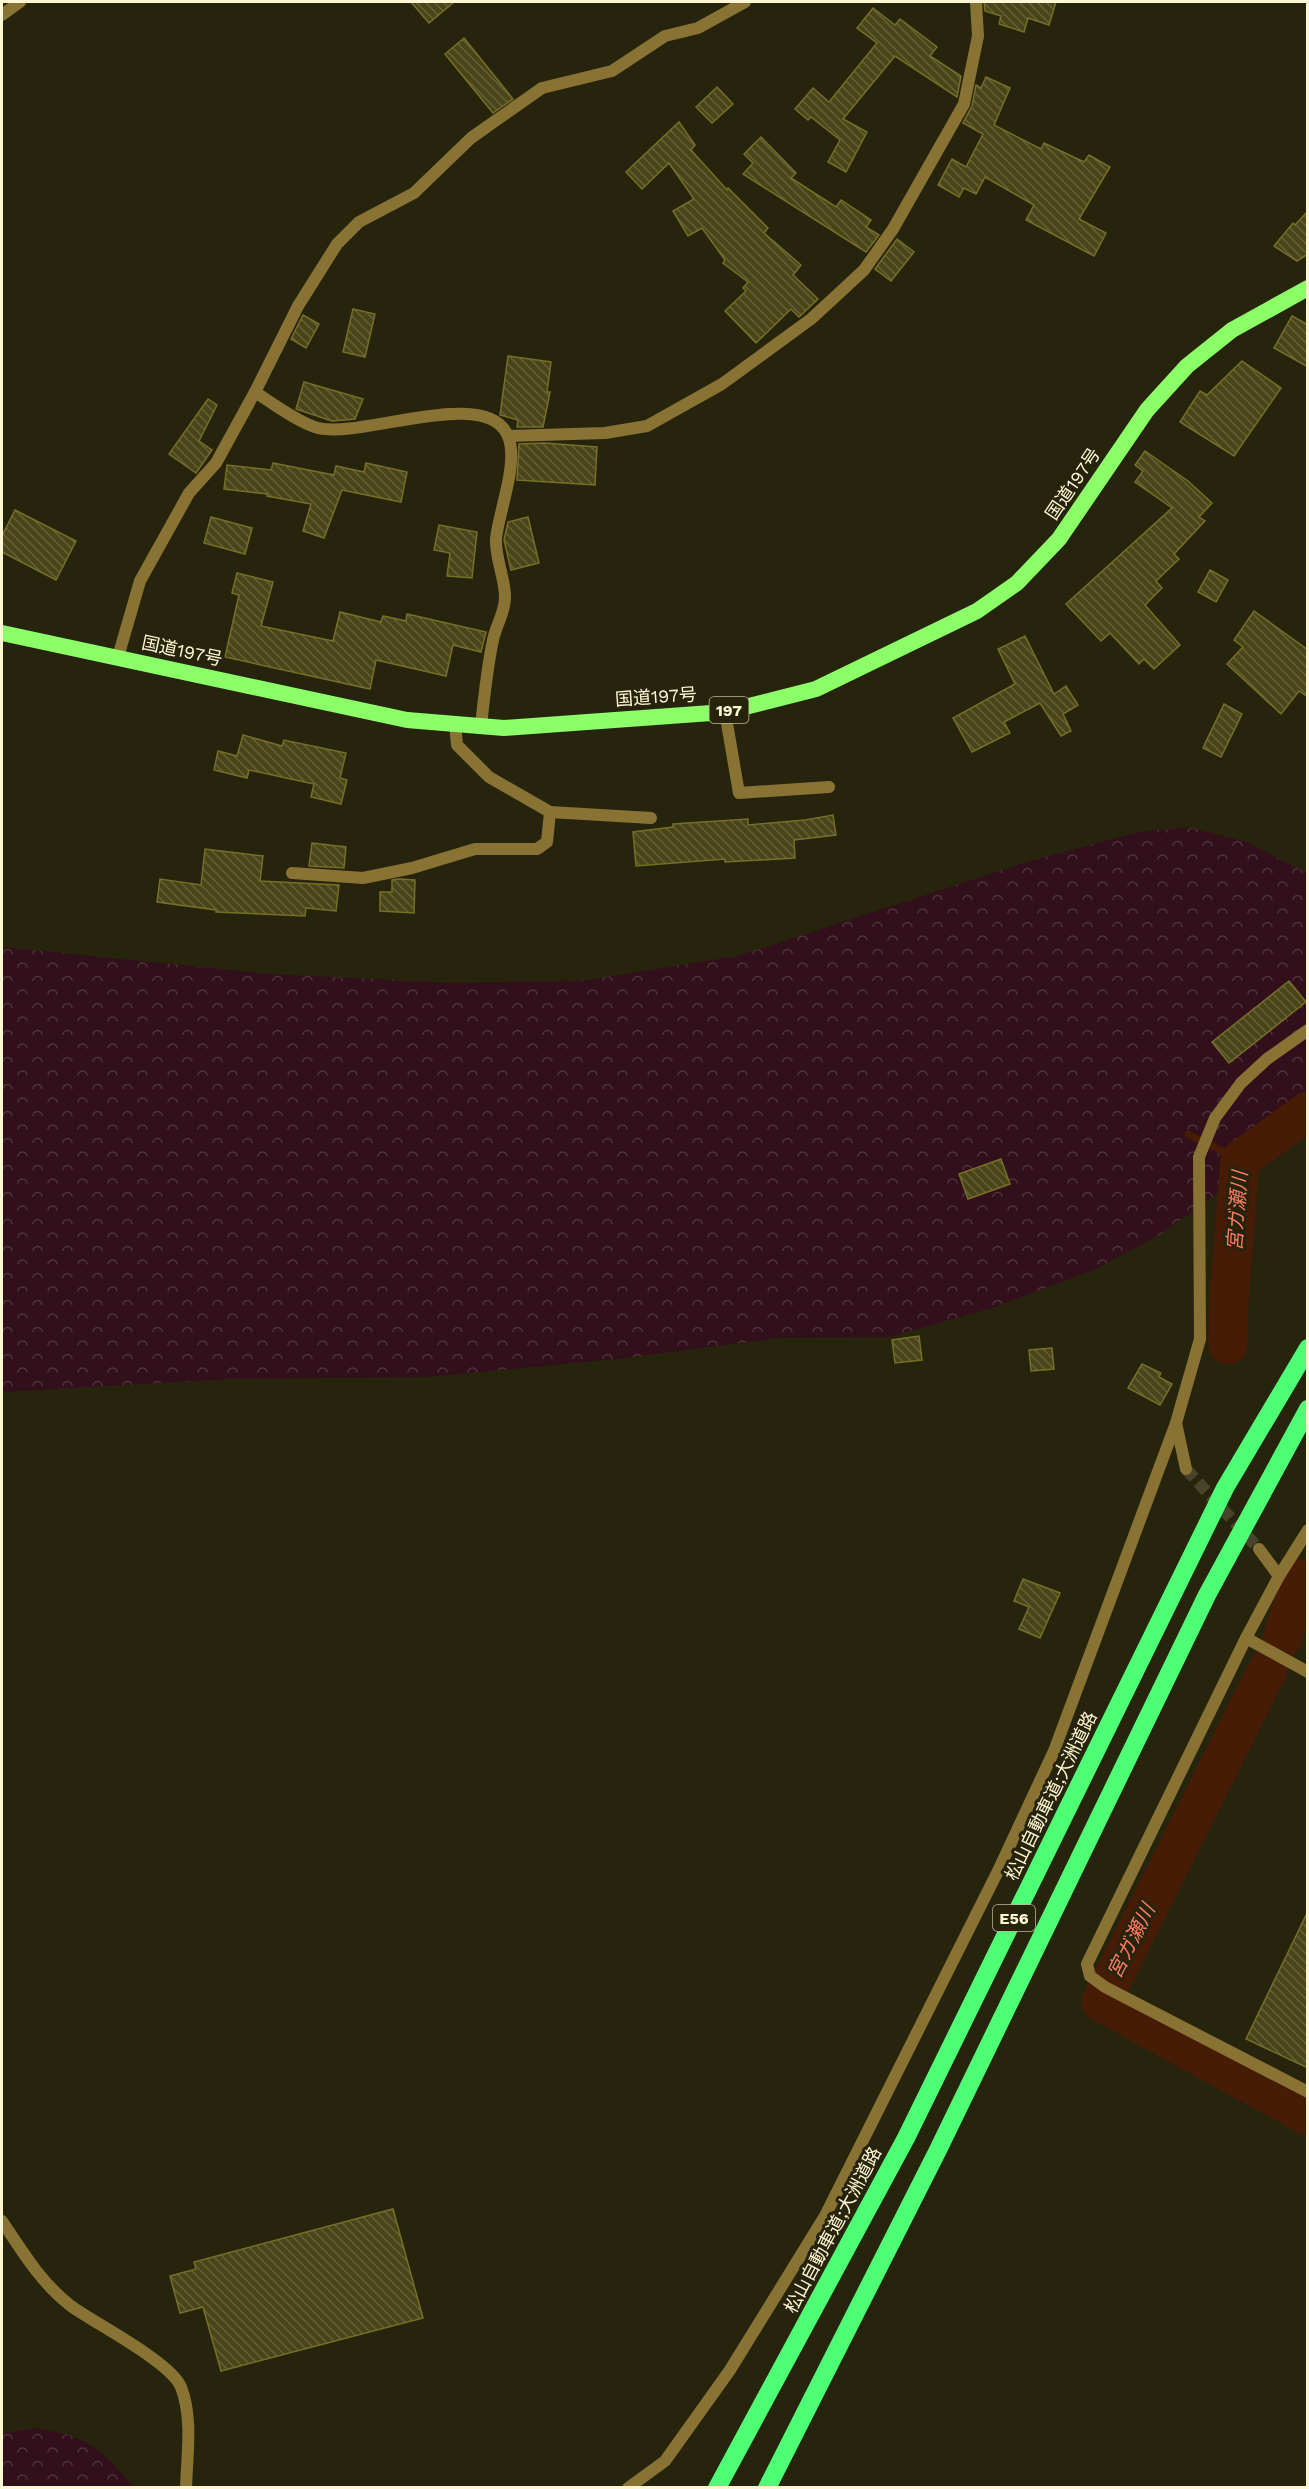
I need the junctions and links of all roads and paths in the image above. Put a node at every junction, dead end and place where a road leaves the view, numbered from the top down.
1 (20, 2) edge
2 (745, 2) edge
3 (976, 2) edge
4 (2, 15) edge
5 (1308, 288) edge
6 (255, 392) junction
7 (508, 436) junction
8 (2, 633) edge
9 (118, 657) junction
10 (724, 712) junction
11 (456, 724) junction
12 (481, 726) junction
13 (829, 787) dead end
14 (550, 812) junction
15 (651, 818) dead end
16 (292, 873) dead end
17 (1308, 1030) edge
18 (1308, 1348) edge
19 (1308, 1409) edge
20 (1176, 1423) junction
21 (1186, 1469) tunnel mouth
22 (1308, 1530) edge
23 (1259, 1549) tunnel mouth
24 (1279, 1576) junction
25 (1246, 1638) junction
26 (1308, 1672) edge
27 (1308, 2092) edge
28 (2, 2221) edge
29 (186, 2487) edge
30 (628, 2487) edge
31 (717, 2487) edge
32 (767, 2487) edge

1 - 4 street
2 - 6 street
3 - 7 street
5 - 10 highway, 国道197号 / 197
6 - 7 street
6 - 9 street
7 - 12 street
8 - 9 highway, 国道197号 / 197
9 - 11 highway, 国道197号 / 197
10 - 12 highway, 国道197号 / 197
10 - 13 street
11 - 12 highway, 国道197号 / 197
11 - 14 street
14 - 15 street
14 - 16 street
17 - 20 street
18 - 31 highway, 松山自動車道;大洲道路 / E56
19 - 32 highway, E56
20 - 21 street
20 - 30 street
22 - 24 street
23 - 24 street
24 - 25 street
25 - 26 street
25 - 27 street
28 - 29 street

